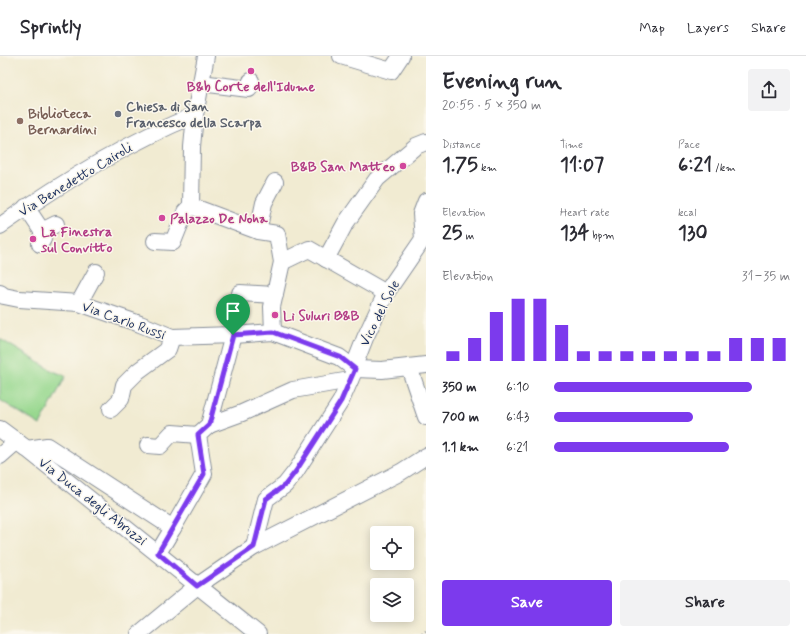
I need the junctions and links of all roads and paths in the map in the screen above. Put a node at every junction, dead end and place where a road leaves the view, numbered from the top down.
1 (206, 56) edge
2 (341, 56) edge
3 (401, 56) edge
4 (251, 81) dead end
5 (201, 83) junction
6 (195, 115) junction
7 (421, 144) edge
8 (274, 182) dead end
9 (191, 206) junction
10 (26, 207) junction
11 (424, 208) edge
12 (0, 226) edge
13 (258, 231) junction
14 (46, 233) dead end
15 (155, 241) dead end
16 (425, 241) edge
17 (326, 258) junction
18 (282, 262) junction
19 (96, 272) dead end
20 (0, 293) edge
21 (240, 293) dead end
22 (386, 293) junction
23 (274, 295) junction
24 (79, 303) junction
25 (273, 332) junction
26 (233, 335) junction
27 (172, 337) junction
28 (409, 366) junction
29 (426, 366) edge
30 (354, 370) junction
31 (111, 409) dead end
32 (426, 418) edge
33 (0, 429) edge
34 (204, 430) junction
35 (22, 445) junction
36 (148, 445) dead end
37 (0, 456) edge
38 (426, 456) edge
39 (172, 528) junction
40 (254, 547) junction
41 (158, 553) junction
42 (197, 586) junction
43 (426, 630) edge
44 (139, 634) edge
45 (258, 634) edge
46 (422, 634) edge

1 - 5 street
2 - 3 street
4 - 5 street
5 - 6 street
6 - 9 street
6 - 10 street, Via Benedetto Cairoli
7 - 17 street
8 - 13 street
9 - 13 street
9 - 15 street
10 - 12 street, Via Benedetto Cairoli
10 - 14 street
11 - 16 street, Vico del Sole
13 - 18 street
16 - 22 street, Vico del Sole
17 - 18 street
17 - 22 street
18 - 23 street
19 - 24 street
20 - 24 street, Via Carlo Russi
21 - 23 street
22 - 30 street, Vico del Sole
23 - 25 street
24 - 27 street, Via Carlo Russi
25 - 26 street, Via Carlo Russi
25 - 30 street, Via Carlo Russi
26 - 27 street, Via Carlo Russi
26 - 34 street
27 - 31 street
28 - 29 street
28 - 30 street
28 - 32 street
30 - 34 street
30 - 40 street, Vico del Sole
33 - 35 street, Via Duca degli Abruzzi
34 - 36 street
34 - 39 street
35 - 37 street
35 - 39 street, Via Duca degli Abruzzi
35 - 41 street, Via Duca degli Abruzzi
38 - 40 street
39 - 41 street, Via Duca degli Abruzzi
40 - 42 street
41 - 42 street, Via Duca degli Abruzzi
42 - 44 street
42 - 45 street, Via Duca degli Abruzzi
43 - 46 path

